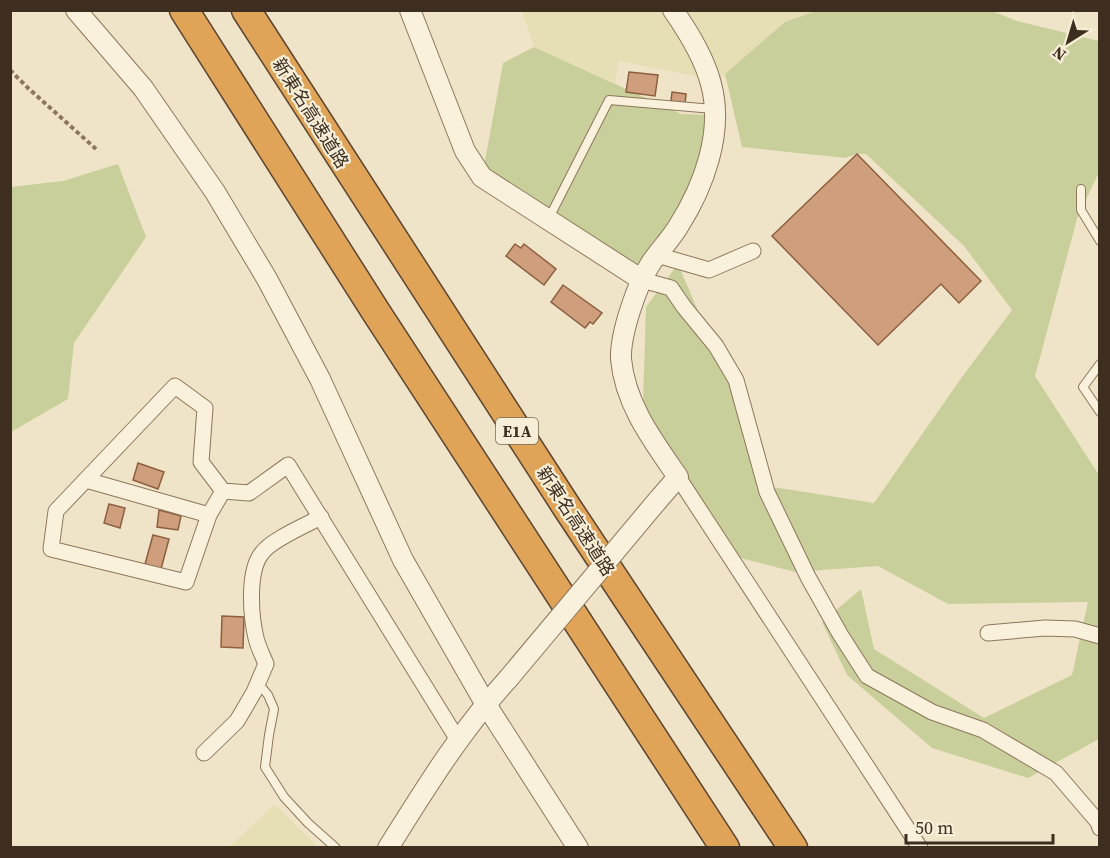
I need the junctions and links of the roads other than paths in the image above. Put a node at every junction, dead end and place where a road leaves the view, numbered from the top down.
1 (76, 10) edge
2 (184, 10) edge
3 (246, 10) edge
4 (410, 10) edge
5 (673, 10) edge
6 (714, 109) junction
7 (1081, 189) dead end
8 (548, 219) junction
9 (1100, 241) edge
10 (753, 251) dead end
11 (657, 255) junction
12 (642, 279) junction
13 (1100, 364) edge
14 (1100, 412) edge
15 (678, 477) junction
16 (86, 480) junction
17 (223, 491) junction
18 (209, 515) junction
19 (321, 517) junction
20 (988, 633) dead end
21 (1100, 636) edge
22 (258, 683) junction
23 (485, 703) junction
24 (458, 740) junction
25 (204, 753) dead end
26 (1100, 828) edge
27 (336, 848) edge
28 (388, 848) edge
29 (578, 848) edge
30 (725, 848) edge
31 (793, 848) edge
32 (920, 848) edge

1 - 23 street
2 - 30 highway
3 - 31 highway, 新東名高速道路 / E1A
4 - 8 street
5 - 6 street
6 - 8 lane
6 - 11 street
7 - 9 lane
8 - 12 street
10 - 11 street
11 - 12 street
12 - 15 street
12 - 26 street
13 - 14 lane
15 - 23 street, bridge
15 - 32 street
16 - 17 street
16 - 18 street
16 - 18 street
17 - 18 street
17 - 19 street
19 - 22 street
19 - 24 street
20 - 21 street
22 - 25 street
22 - 27 lane
23 - 24 street
23 - 29 street
24 - 28 street

